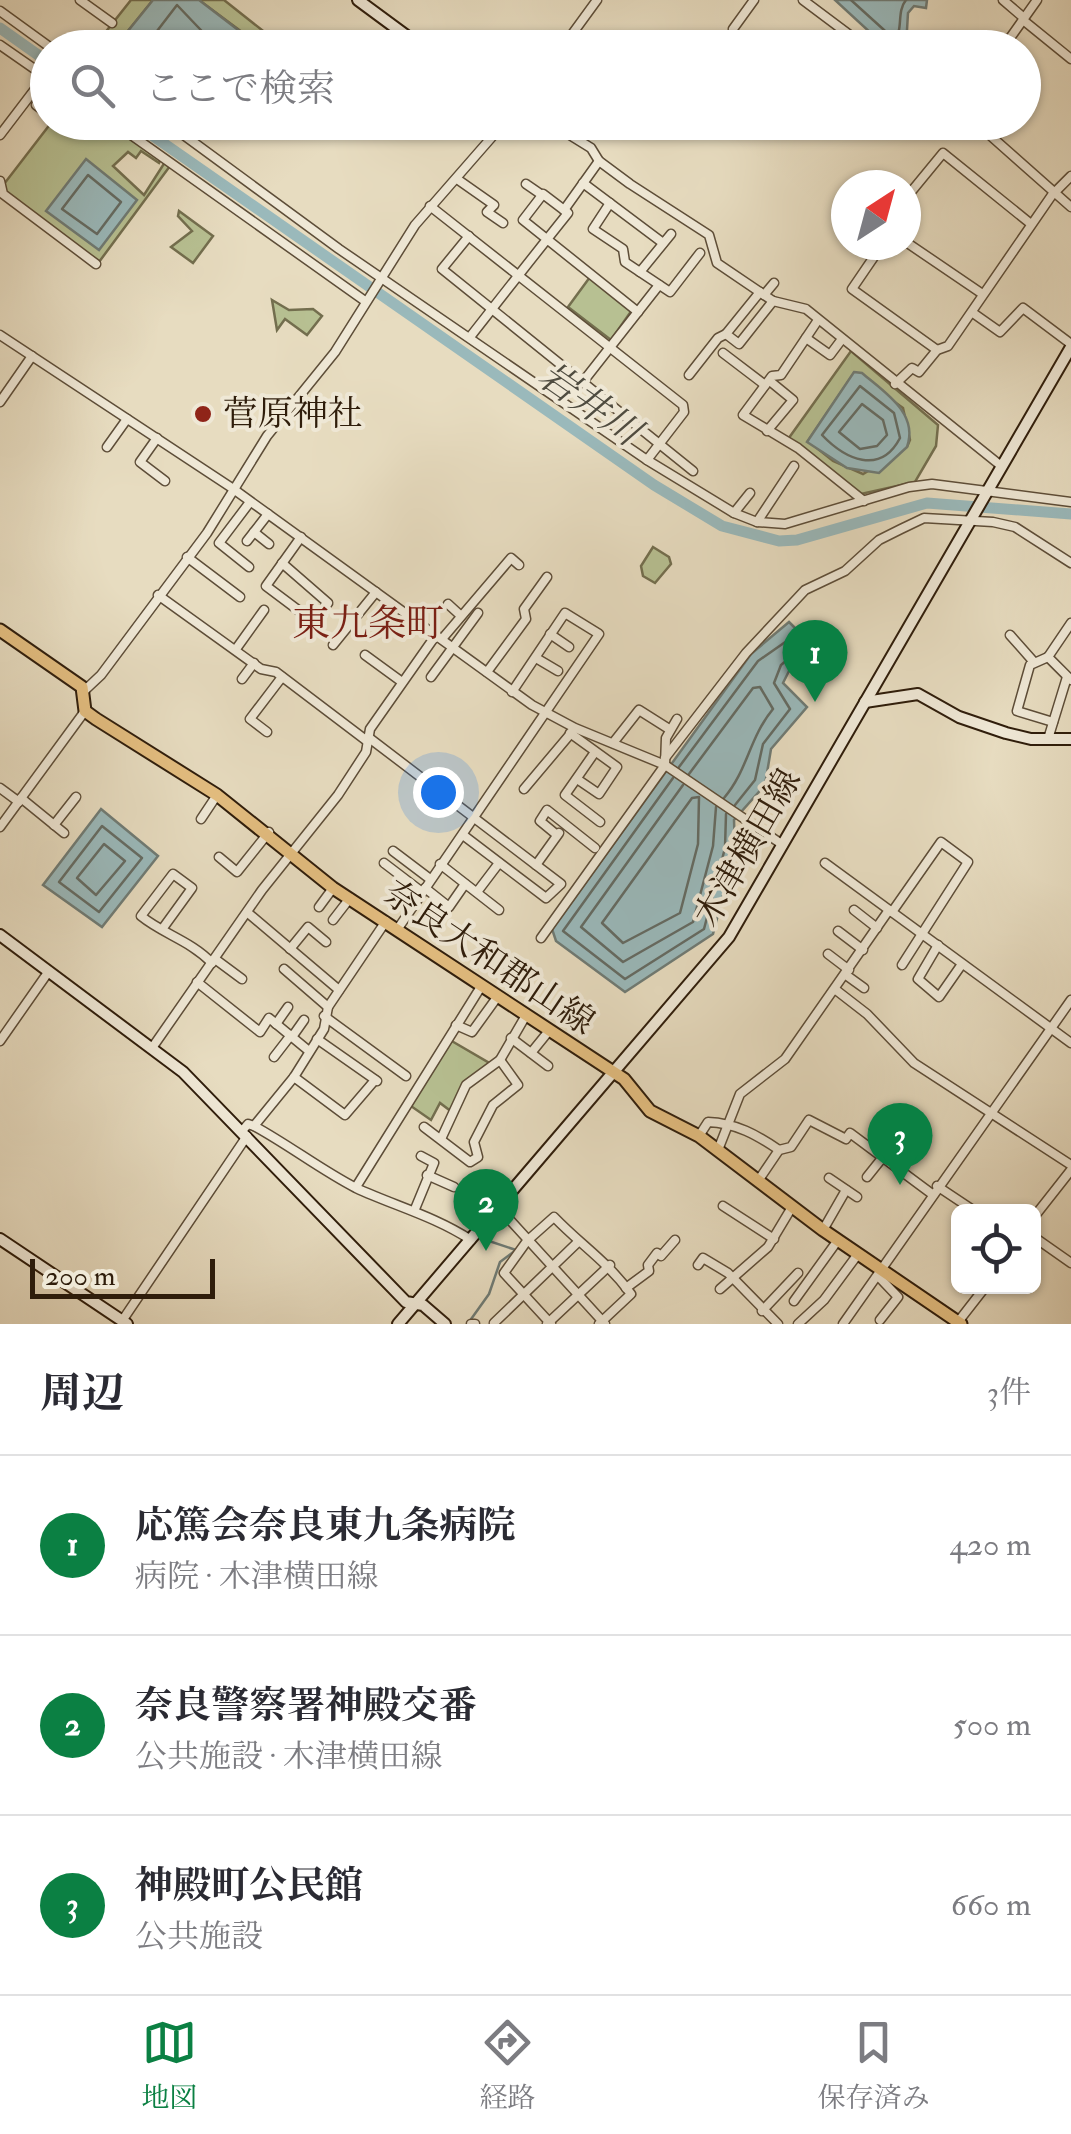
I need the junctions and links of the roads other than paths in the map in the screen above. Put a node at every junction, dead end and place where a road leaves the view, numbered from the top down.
1 (80, 0) edge
2 (358, 0) edge
3 (598, 0) edge
4 (754, 0) edge
5 (803, 0) edge
6 (1003, 0) edge
7 (1037, 0) edge
8 (0, 12) edge
9 (1023, 19) junction
10 (112, 23) dead end
11 (732, 29) dead end
12 (399, 30) edge
13 (576, 30) edge
14 (843, 30) edge
15 (1015, 30) edge
16 (1036, 30) edge
17 (30, 33) edge
18 (1041, 34) edge
19 (0, 45) edge
20 (1071, 59) edge
21 (30, 66) edge
22 (30, 98) edge
23 (0, 136) edge
24 (139, 140) edge
25 (191, 140) edge
26 (490, 140) edge
27 (578, 140) edge
28 (995, 140) edge
29 (599, 161) junction
30 (1071, 176) edge
31 (457, 179) junction
32 (921, 180) edge
33 (0, 181) edge
34 (583, 183) junction
35 (526, 184) dead end
36 (1056, 194) junction
37 (542, 196) junction
38 (610, 203) junction
39 (430, 206) junction
40 (1071, 207) edge
41 (564, 210) junction
42 (503, 223) dead end
43 (1031, 224) junction
44 (671, 234) dead end
45 (469, 236) junction
46 (547, 239) junction
47 (664, 243) junction
48 (700, 252) dead end
49 (921, 252) edge
50 (872, 260) edge
51 (96, 264) dead end
52 (640, 272) junction
53 (518, 276) junction
54 (380, 279) junction
55 (774, 283) dead end
56 (659, 285) junction
57 (981, 293) junction
58 (766, 296) junction
59 (366, 300) junction
60 (490, 311) junction
61 (638, 312) junction
62 (973, 312) junction
63 (818, 320) junction
64 (708, 332) dead end
65 (0, 336) edge
66 (722, 336) junction
67 (470, 337) junction
68 (806, 338) junction
69 (842, 339) junction
70 (1071, 346) edge
71 (610, 348) junction
72 (937, 350) junction
73 (722, 353) dead end
74 (32, 356) junction
75 (689, 375) dead end
76 (582, 384) junction
77 (768, 384) junction
78 (895, 384) junction
79 (794, 400) junction
80 (0, 402) edge
81 (805, 408) dead end
82 (127, 418) junction
83 (767, 432) junction
84 (156, 438) junction
85 (658, 444) junction
86 (108, 447) dead end
87 (647, 460) junction
88 (1000, 465) junction
89 (794, 466) dead end
90 (693, 470) dead end
91 (165, 481) dead end
92 (232, 488) junction
93 (750, 492) dead end
94 (984, 492) junction
95 (864, 501) junction
96 (250, 502) junction
97 (1071, 502) edge
98 (734, 513) junction
99 (268, 514) junction
100 (970, 519) junction
101 (756, 522) junction
102 (254, 532) junction
103 (301, 537) junction
104 (247, 540) dead end
105 (269, 544) dead end
106 (186, 557) junction
107 (1071, 562) edge
108 (282, 563) junction
109 (519, 565) dead end
110 (249, 566) dead end
111 (498, 572) junction
112 (547, 577) dead end
113 (508, 581) dead end
114 (485, 586) junction
115 (376, 592) junction
116 (494, 594) dead end
117 (158, 596) junction
118 (477, 596) junction
119 (240, 597) dead end
120 (448, 604) dead end
121 (488, 604) dead end
122 (264, 610) dead end
123 (302, 613) dead end
124 (478, 613) dead end
125 (460, 615) junction
126 (313, 622) dead end
127 (1071, 623) edge
128 (1, 632) edge
129 (550, 634) junction
130 (1010, 636) dead end
131 (439, 637) junction
132 (333, 645) dead end
133 (452, 646) junction
134 (569, 646) dead end
135 (236, 649) junction
136 (365, 655) dead end
137 (1048, 657) junction
138 (536, 658) junction
139 (1034, 661) junction
140 (254, 663) junction
141 (558, 671) dead end
142 (487, 672) junction
143 (282, 677) junction
144 (431, 677) dead end
145 (1069, 678) edge
146 (242, 679) dead end
147 (402, 682) junction
148 (85, 690) junction
149 (512, 692) junction
150 (865, 702) junction
151 (85, 711) junction
152 (545, 713) junction
153 (676, 719) dead end
154 (1053, 722) junction
155 (669, 729) junction
156 (572, 731) junction
157 (267, 732) dead end
158 (368, 739) junction
159 (1048, 739) junction
160 (1071, 740) edge
161 (614, 743) junction
162 (595, 752) junction
163 (665, 762) junction
164 (577, 779) junction
165 (0, 788) edge
166 (524, 789) dead end
167 (217, 796) junction
168 (76, 797) dead end
169 (20, 800) junction
170 (0, 802) edge
171 (12, 811) junction
172 (201, 818) dead end
173 (474, 818) junction
174 (1, 822) edge
175 (600, 822) dead end
176 (54, 825) junction
177 (565, 825) junction
178 (269, 832) junction
179 (64, 834) dead end
180 (463, 835) junction
181 (557, 836) junction
182 (783, 845) junction
183 (595, 848) dead end
184 (393, 851) dead end
185 (292, 853) junction
186 (219, 857) dead end
187 (384, 863) dead end
188 (499, 863) junction
189 (826, 863) dead end
190 (440, 864) junction
191 (536, 865) junction
192 (465, 884) junction
193 (426, 886) junction
194 (333, 888) junction
195 (477, 892) junction
196 (350, 898) junction
197 (319, 907) dead end
198 (499, 910) dead end
199 (854, 910) dead end
200 (891, 911) junction
201 (248, 913) junction
202 (315, 918) dead end
203 (333, 920) dead end
204 (393, 924) junction
205 (308, 927) junction
206 (163, 928) junction
207 (877, 928) junction
208 (838, 931) dead end
209 (920, 932) junction
210 (0, 935) edge
211 (541, 938) dead end
212 (326, 942) dead end
213 (938, 946) junction
214 (290, 949) junction
215 (862, 950) junction
216 (828, 954) dead end
217 (214, 961) junction
218 (962, 964) junction
219 (902, 965) dead end
220 (284, 969) dead end
221 (49, 971) junction
222 (848, 972) junction
223 (242, 980) dead end
224 (198, 982) junction
225 (482, 985) junction
226 (864, 988) dead end
227 (340, 990) junction
228 (836, 990) junction
229 (498, 996) junction
230 (1071, 1000) edge
231 (288, 1007) dead end
232 (326, 1012) junction
233 (526, 1016) junction
234 (304, 1020) dead end
235 (276, 1024) junction
236 (456, 1025) junction
237 (1051, 1030) junction
238 (548, 1032) junction
239 (291, 1036) junction
240 (511, 1038) junction
241 (317, 1039) junction
242 (0, 1040) edge
243 (1071, 1043) edge
244 (152, 1048) junction
245 (309, 1051) junction
246 (531, 1053) junction
247 (274, 1057) dead end
248 (500, 1060) junction
249 (548, 1066) dead end
250 (615, 1074) junction
251 (294, 1076) junction
252 (406, 1076) dead end
253 (991, 1114) junction
254 (254, 1126) junction
255 (728, 1126) junction
256 (424, 1127) dead end
257 (244, 1134) junction
258 (699, 1136) junction
259 (441, 1140) junction
260 (718, 1150) junction
261 (779, 1150) junction
262 (421, 1156) dead end
263 (882, 1157) junction
264 (1071, 1167) edge
265 (427, 1174) junction
266 (868, 1177) dead end
267 (829, 1178) dead end
268 (758, 1181) junction
269 (356, 1187) junction
270 (454, 1187) dead end
271 (846, 1190) junction
272 (934, 1190) junction
273 (857, 1197) dead end
274 (961, 1204) edge
275 (723, 1206) dead end
276 (792, 1207) junction
277 (498, 1208) junction
278 (1041, 1208) edge
279 (415, 1210) junction
280 (823, 1230) junction
281 (0, 1239) edge
282 (774, 1239) junction
283 (471, 1240) junction
284 (675, 1240) dead end
285 (838, 1240) junction
286 (528, 1241) junction
287 (578, 1242) junction
288 (1041, 1242) edge
289 (858, 1254) junction
290 (1071, 1263) edge
291 (610, 1265) junction
292 (698, 1266) dead end
293 (552, 1268) junction
294 (798, 1273) dead end
295 (880, 1273) junction
296 (733, 1279) junction
297 (626, 1288) junction
298 (720, 1289) dead end
299 (524, 1294) junction
300 (980, 1294) edge
301 (578, 1295) junction
302 (794, 1301) dead end
303 (415, 1304) junction
304 (762, 1310) junction
305 (880, 1320) dead end
306 (125, 1322) edge
307 (494, 1323) edge
308 (549, 1323) edge
309 (602, 1323) edge
310 (959, 1323) edge
311 (398, 1324) edge
312 (445, 1324) edge
313 (778, 1324) edge
314 (798, 1324) edge
315 (844, 1324) edge

1 - 10 street
2 - 12 main road
3 - 13 street
4 - 11 street
5 - 14 street
6 - 9 street
7 - 9 street
8 - 17 street
9 - 15 street
9 - 16 street
18 - 20 street
19 - 21 street
22 - 23 street
24 - 59 street
25 - 54 street
26 - 31 street
27 - 29 street
28 - 36 street
29 - 34 street
29 - 58 street
30 - 36 street
31 - 39 street
31 - 42 street
32 - 43 street
33 - 51 street
34 - 38 street
34 - 41 street
35 - 37 street
36 - 40 street
36 - 43 street
37 - 41 street
37 - 46 street
38 - 47 street
38 - 52 street
39 - 45 street
39 - 54 street
41 - 46 street
43 - 57 street
44 - 47 street
45 - 53 street
45 - 60 street
46 - 53 street
46 - 61 street
47 - 52 street
48 - 56 street
49 - 57 street
50 - 72 street
52 - 56 street
53 - 60 street
53 - 71 street
54 - 59 street
54 - 67 street
55 - 58 street
56 - 61 street
57 - 62 street
58 - 63 street
58 - 66 street
58 - 66 street
59 - 92 street
60 - 67 street
60 - 76 street
61 - 71 street
62 - 70 street
62 - 72 street
63 - 68 street
63 - 69 street
64 - 66 street
65 - 74 street
66 - 75 street
67 - 87 street
68 - 69 street
68 - 77 street
69 - 78 street
70 - 88 main road, 木津横田線
71 - 76 street
71 - 85 street
72 - 78 street
73 - 77 street
74 - 80 street
74 - 82 street
76 - 85 street
77 - 79 street
77 - 83 street
78 - 88 street
79 - 81 street
79 - 83 street
82 - 84 street
82 - 86 street
83 - 95 street
84 - 91 street
84 - 92 street
85 - 87 street
85 - 90 street
87 - 98 street
88 - 94 main road, 木津横田線
89 - 101 street
92 - 96 street
92 - 106 street
93 - 98 street
94 - 95 street
94 - 97 street
94 - 100 main road, 木津横田線
95 - 101 street
96 - 99 street
96 - 110 street
98 - 101 street
99 - 102 street
99 - 103 street
100 - 107 street
100 - 150 main road, 木津横田線
100 - 163 street
102 - 104 street
102 - 105 street
103 - 108 street
103 - 115 street
106 - 117 street
106 - 119 street
108 - 123 street
108 - 126 street
109 - 111 street
111 - 113 street
111 - 114 street
112 - 142 street
114 - 116 street
114 - 118 street
115 - 131 street
115 - 132 street
117 - 135 street
117 - 148 street
118 - 121 street
118 - 125 street
120 - 125 street
122 - 135 street
124 - 133 street
125 - 131 street
127 - 137 street
128 - 148 main road
129 - 134 street
129 - 138 street
129 - 152 street
130 - 139 street
131 - 133 street
131 - 147 street
133 - 142 street
133 - 144 street
135 - 140 street
136 - 147 street
137 - 139 street
137 - 145 street
138 - 141 street
138 - 149 street
139 - 154 street
140 - 143 street
140 - 146 street
142 - 149 street
143 - 157 street
143 - 158 street
145 - 154 street
147 - 158 street
148 - 151 main road
149 - 152 street
150 - 159 main road
150 - 182 main road, 木津横田線
151 - 167 main road, 奈良大和郡山線
151 - 169 street
152 - 156 street
152 - 173 street
153 - 155 street
154 - 159 street
155 - 161 street
155 - 163 street
156 - 161 street
156 - 162 street
156 - 166 street
158 - 173 street
158 - 185 street
159 - 160 main road
161 - 163 street
162 - 164 street
162 - 164 street
163 - 182 street
163 - 211 street
164 - 175 street
165 - 169 street
167 - 172 street
167 - 178 main road, 奈良大和郡山線
168 - 176 street
169 - 171 street
169 - 176 street
170 - 171 street
171 - 174 street
173 - 180 street
173 - 191 street
176 - 179 street
177 - 181 street
177 - 181 street
177 - 183 street
178 - 185 main road, 奈良大和郡山線
178 - 186 street
180 - 188 street
180 - 190 street
181 - 191 street
182 - 250 main road, 木津横田線
184 - 193 street
185 - 194 main road, 奈良大和郡山線
185 - 201 street
187 - 193 street
188 - 191 street
188 - 195 street
189 - 200 street
190 - 192 street
190 - 193 street
192 - 193 street
192 - 195 street
193 - 204 street
194 - 196 main road, 奈良大和郡山線
194 - 197 street
195 - 198 street
196 - 203 street
196 - 204 main road, 奈良大和郡山線
199 - 207 street
200 - 207 street
200 - 209 street
200 - 209 street
201 - 214 street
201 - 217 street
202 - 205 street
204 - 225 main road, 奈良大和郡山線
204 - 227 street
205 - 212 street
205 - 214 street
206 - 206 street
206 - 217 street
207 - 215 street
208 - 215 street
209 - 213 street
209 - 219 street
210 - 221 main road
213 - 218 street
213 - 218 street
214 - 227 street
215 - 222 street
216 - 222 street
217 - 223 street
217 - 224 street
218 - 237 street
220 - 232 street
221 - 242 street
221 - 244 main road
222 - 226 street
222 - 228 street
224 - 235 street
224 - 244 street
225 - 229 main road, 奈良大和郡山線
225 - 236 street
227 - 232 street
228 - 253 street
228 - 255 street
229 - 233 main road, 奈良大和郡山線
229 - 236 street
230 - 237 street
231 - 235 street
232 - 241 street
232 - 252 street
233 - 238 main road, 奈良大和郡山線
233 - 240 street
234 - 239 street
235 - 239 street
236 - 269 street
237 - 243 street
237 - 253 street
238 - 246 street
238 - 250 main road, 奈良大和郡山線
239 - 245 street
239 - 247 street
240 - 246 street
240 - 248 street
241 - 245 street
241 - 251 street
244 - 257 main road
245 - 251 street
246 - 249 street
248 - 259 street
248 - 259 street
250 - 258 main road, 奈良大和郡山線
250 - 277 main road, 木津横田線
251 - 254 street
253 - 264 street
253 - 272 street
254 - 257 street
254 - 269 street
255 - 258 street
255 - 260 street
255 - 261 street
256 - 259 street
257 - 303 main road
257 - 306 street
258 - 260 main road, 奈良大和郡山線
260 - 268 main road, 奈良大和郡山線
261 - 263 street
261 - 268 street
262 - 265 street
263 - 266 street
263 - 272 street
264 - 278 street
265 - 270 street
265 - 279 street
267 - 271 street
268 - 276 main road, 奈良大和郡山線
269 - 279 street
271 - 273 street
271 - 280 street
272 - 274 street
272 - 295 street
275 - 282 street
276 - 280 main road, 奈良大和郡山線
276 - 282 street
277 - 283 main road, 木津横田線
277 - 286 street
279 - 283 street
280 - 285 main road, 奈良大和郡山線
281 - 306 main road
282 - 296 street
283 - 303 main road, 木津横田線
284 - 297 street
285 - 289 main road, 奈良大和郡山線
285 - 302 street
286 - 287 street
286 - 293 street
286 - 299 street
287 - 291 street
287 - 293 street
288 - 290 street
289 - 295 main road, 奈良大和郡山線
289 - 314 street
291 - 297 street
291 - 301 street
292 - 296 street
293 - 299 street
293 - 301 street
294 - 304 street
295 - 305 street
295 - 310 main road, 奈良大和郡山線
295 - 315 street
296 - 298 street
296 - 304 street
297 - 309 street
299 - 307 street
299 - 308 street
300 - 310 street
301 - 308 street
301 - 309 street
303 - 311 main road, 木津横田線
303 - 312 main road
304 - 313 street

